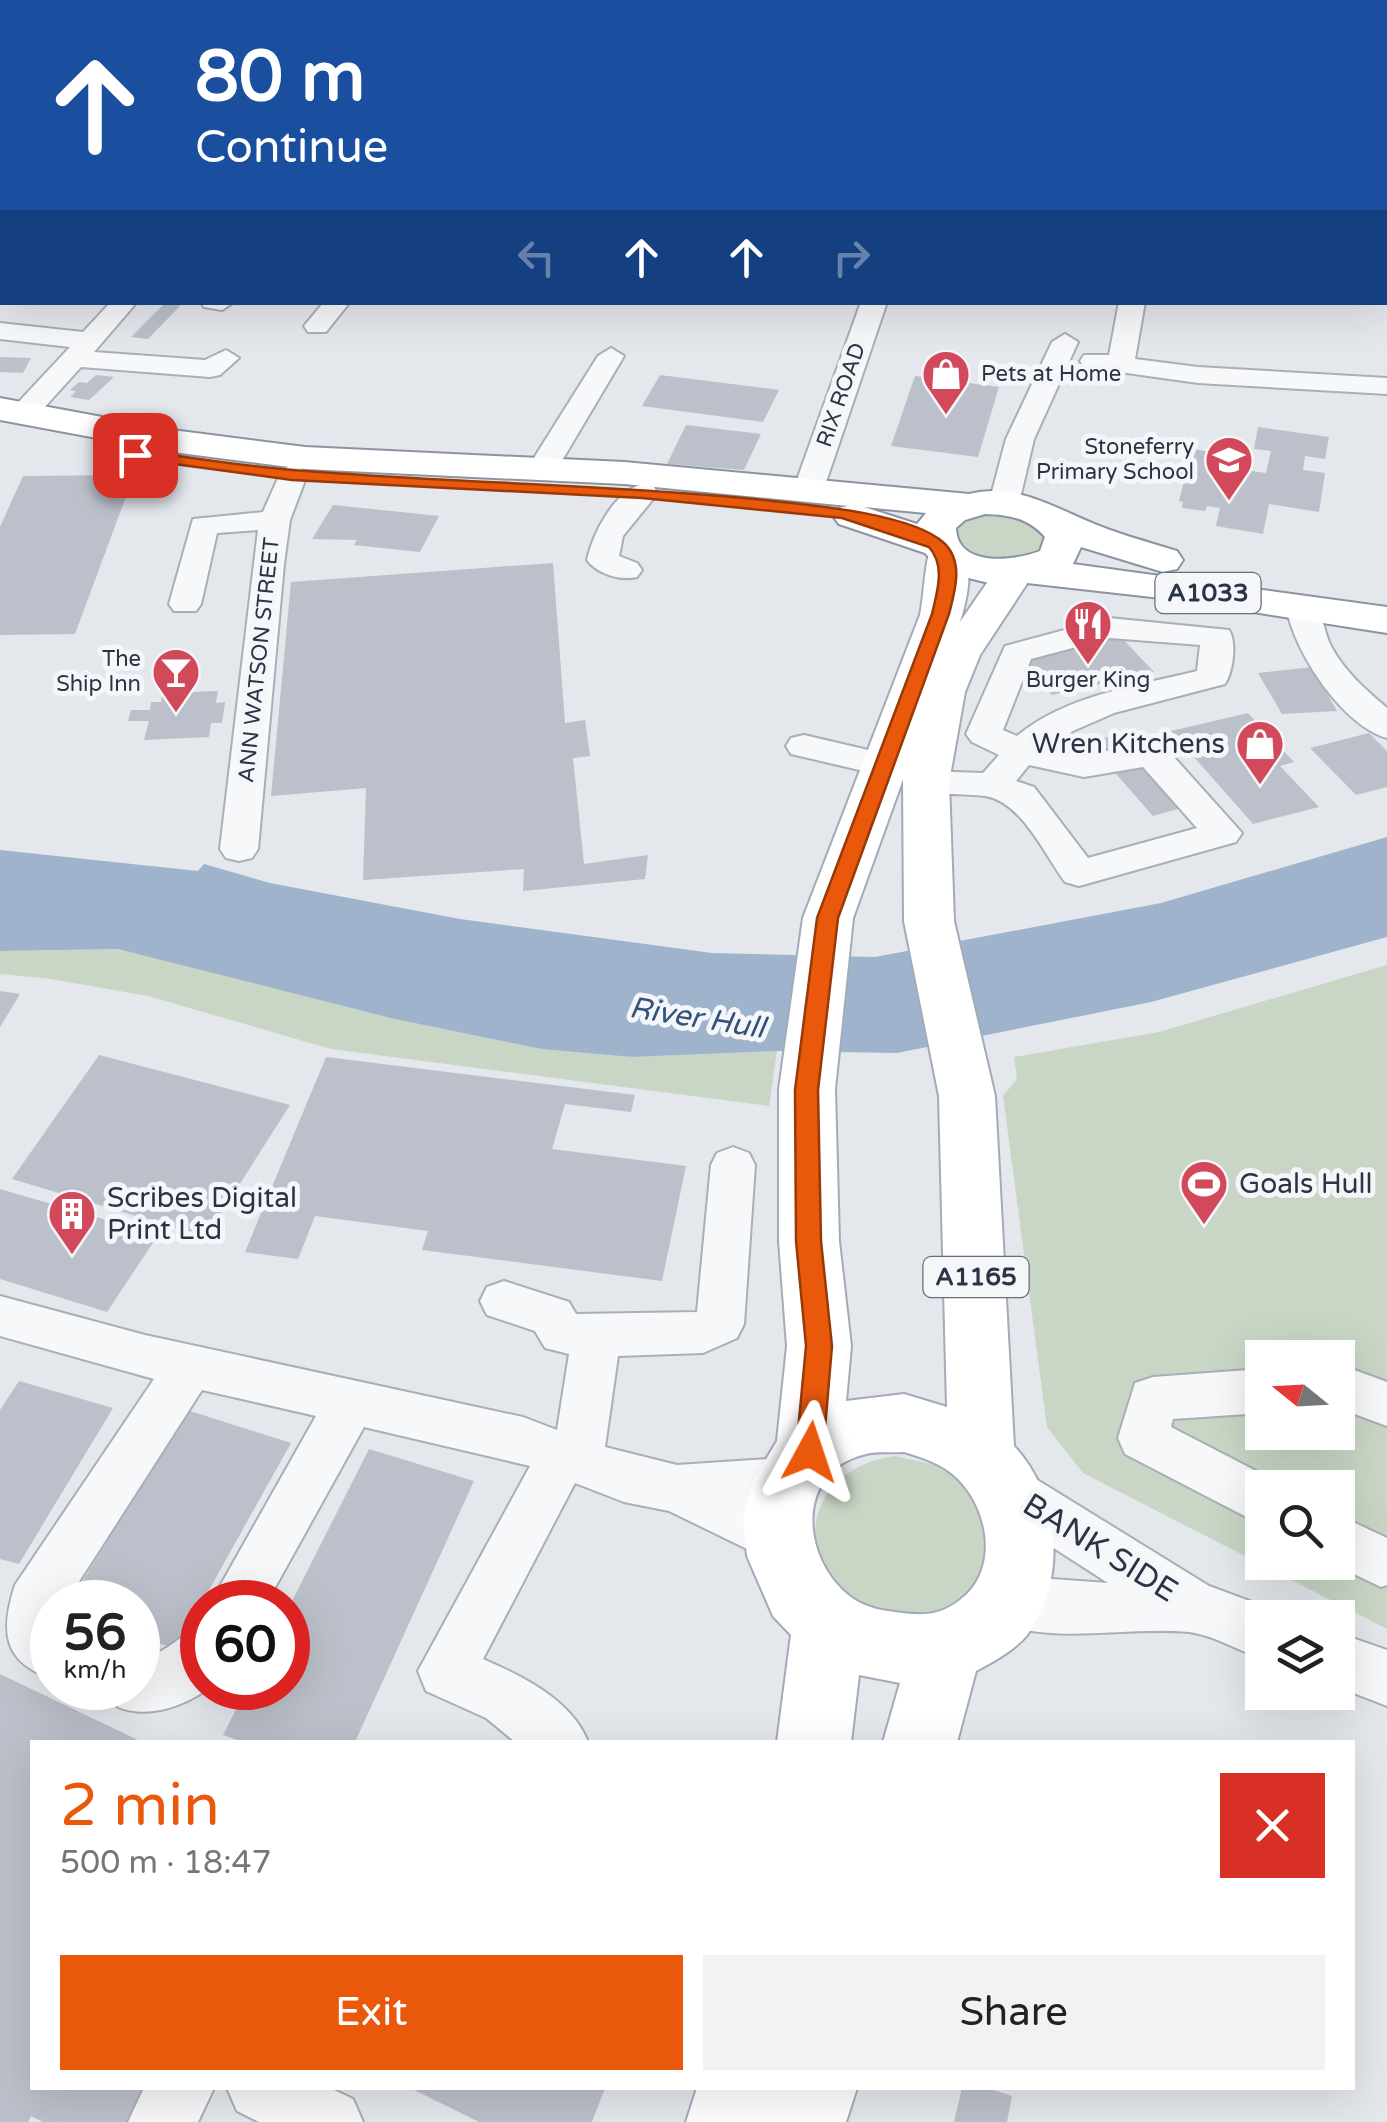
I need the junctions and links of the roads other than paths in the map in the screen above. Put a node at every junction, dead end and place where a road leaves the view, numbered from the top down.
1 (123, 305) edge
2 (335, 305) edge
3 (873, 305) edge
4 (1131, 305) edge
5 (317, 326) dead end
6 (0, 331) edge
7 (82, 350) junction
8 (611, 356) dead end
9 (226, 358) dead end
10 (1120, 365) junction
11 (1387, 386) edge
12 (6, 414) edge
13 (542, 470) junction
14 (292, 475) junction
15 (809, 488) junction
16 (642, 493) junction
17 (985, 504) junction
18 (1048, 518) junction
19 (275, 520) junction
20 (941, 549) junction
21 (626, 570) dead end
22 (1022, 572) junction
23 (1387, 598) edge
24 (185, 604) dead end
25 (1303, 610) junction
26 (1387, 620) edge
27 (1118, 629) junction
28 (1178, 686) junction
29 (1387, 727) edge
30 (804, 746) dead end
31 (1023, 753) junction
32 (905, 773) junction
33 (992, 786) junction
34 (239, 849) dead end
35 (733, 1165) dead end
36 (504, 1302) dead end
37 (0, 1316) edge
38 (597, 1336) junction
39 (190, 1366) junction
40 (1245, 1392) edge
41 (1355, 1392) edge
42 (351, 1402) junction
43 (1387, 1404) edge
44 (555, 1452) junction
45 (995, 1474) junction
46 (790, 1491) junction
47 (1245, 1491) edge
48 (50, 1580) edge
49 (250, 1580) edge
50 (1008, 1602) junction
51 (1192, 1606) junction
52 (828, 1626) junction
53 (1245, 1626) edge
54 (946, 1648) junction
55 (1355, 1666) edge
56 (1387, 1678) edge
57 (557, 1740) edge
58 (814, 1740) edge
59 (921, 1740) edge
60 (180, 2090) edge
61 (264, 2090) edge
62 (738, 2090) edge
63 (814, 2090) edge
64 (161, 2122) edge
65 (330, 2122) edge
66 (728, 2122) edge
67 (803, 2122) edge

1 - 7 street
2 - 5 street
3 - 15 street, RIX ROAD
4 - 10 street
6 - 7 street
7 - 9 street
7 - 12 street
8 - 13 street
10 - 11 street
10 - 17 street
12 - 13 main road
12 - 14 main road
13 - 15 main road
14 - 16 main road
14 - 19 street, ANN WATSON STREET
15 - 17 main road
16 - 20 main road
16 - 21 street
17 - 18 main road
17 - 20 main road
18 - 22 main road
18 - 23 main road, A1033
19 - 24 street
19 - 34 street, ANN WATSON STREET
20 - 22 main road
20 - 32 main road, A1165
22 - 25 main road, A1033
22 - 32 main road, A1165
25 - 26 main road, A1033
25 - 29 street
27 - 28 street
27 - 28 street
27 - 31 street
28 - 31 street
30 - 32 street
31 - 33 street
31 - 33 street
32 - 33 street
32 - 45 main road, A1165
32 - 46 main road, A1165
35 - 38 street
36 - 38 street
37 - 39 street
38 - 44 street
39 - 42 street
39 - 48 street
40 - 47 street
41 - 43 street
42 - 44 street
42 - 49 street
44 - 46 street
44 - 57 street
45 - 46 main road
45 - 50 main road, A1165
45 - 51 street, BANK SIDE
46 - 52 main road, A1165
50 - 51 street, BANK SIDE
50 - 54 main road, A1165
51 - 53 street, BANK SIDE
52 - 54 main road, A1165
52 - 58 main road
54 - 59 main road
55 - 56 street
60 - 64 street
61 - 65 street
62 - 66 main road
63 - 67 main road

